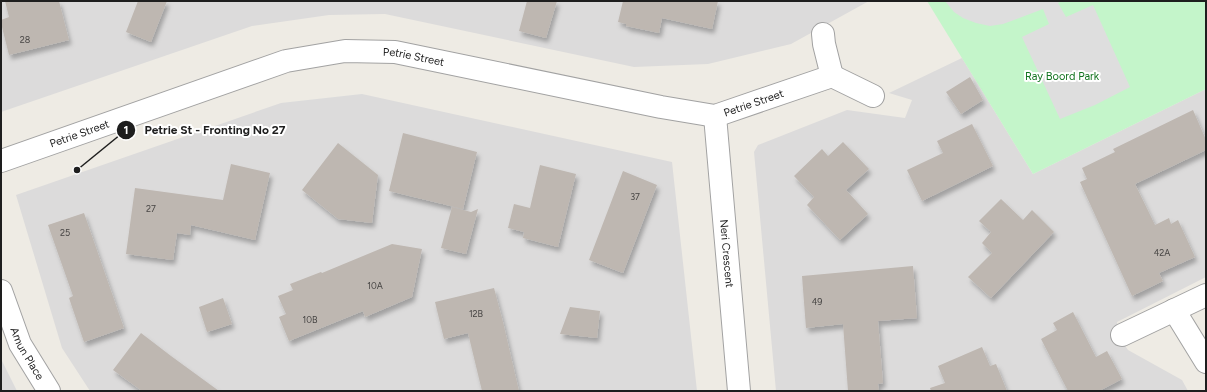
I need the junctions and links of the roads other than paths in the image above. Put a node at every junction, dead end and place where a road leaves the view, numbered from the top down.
1 (823, 34) dead end
2 (832, 76) junction
3 (874, 96) dead end
4 (715, 116) junction
5 (1, 161) edge
6 (1, 291) edge
7 (1206, 295) edge
8 (1174, 310) junction
9 (1122, 335) dead end
10 (1206, 362) edge
11 (49, 391) edge
12 (739, 391) edge

1 - 2 street
2 - 3 street
2 - 4 street, Petrie Street
4 - 5 street, Petrie Street
4 - 12 street, Neri Crescent
6 - 11 street, Amun Place
7 - 8 street
8 - 9 street
8 - 10 street

